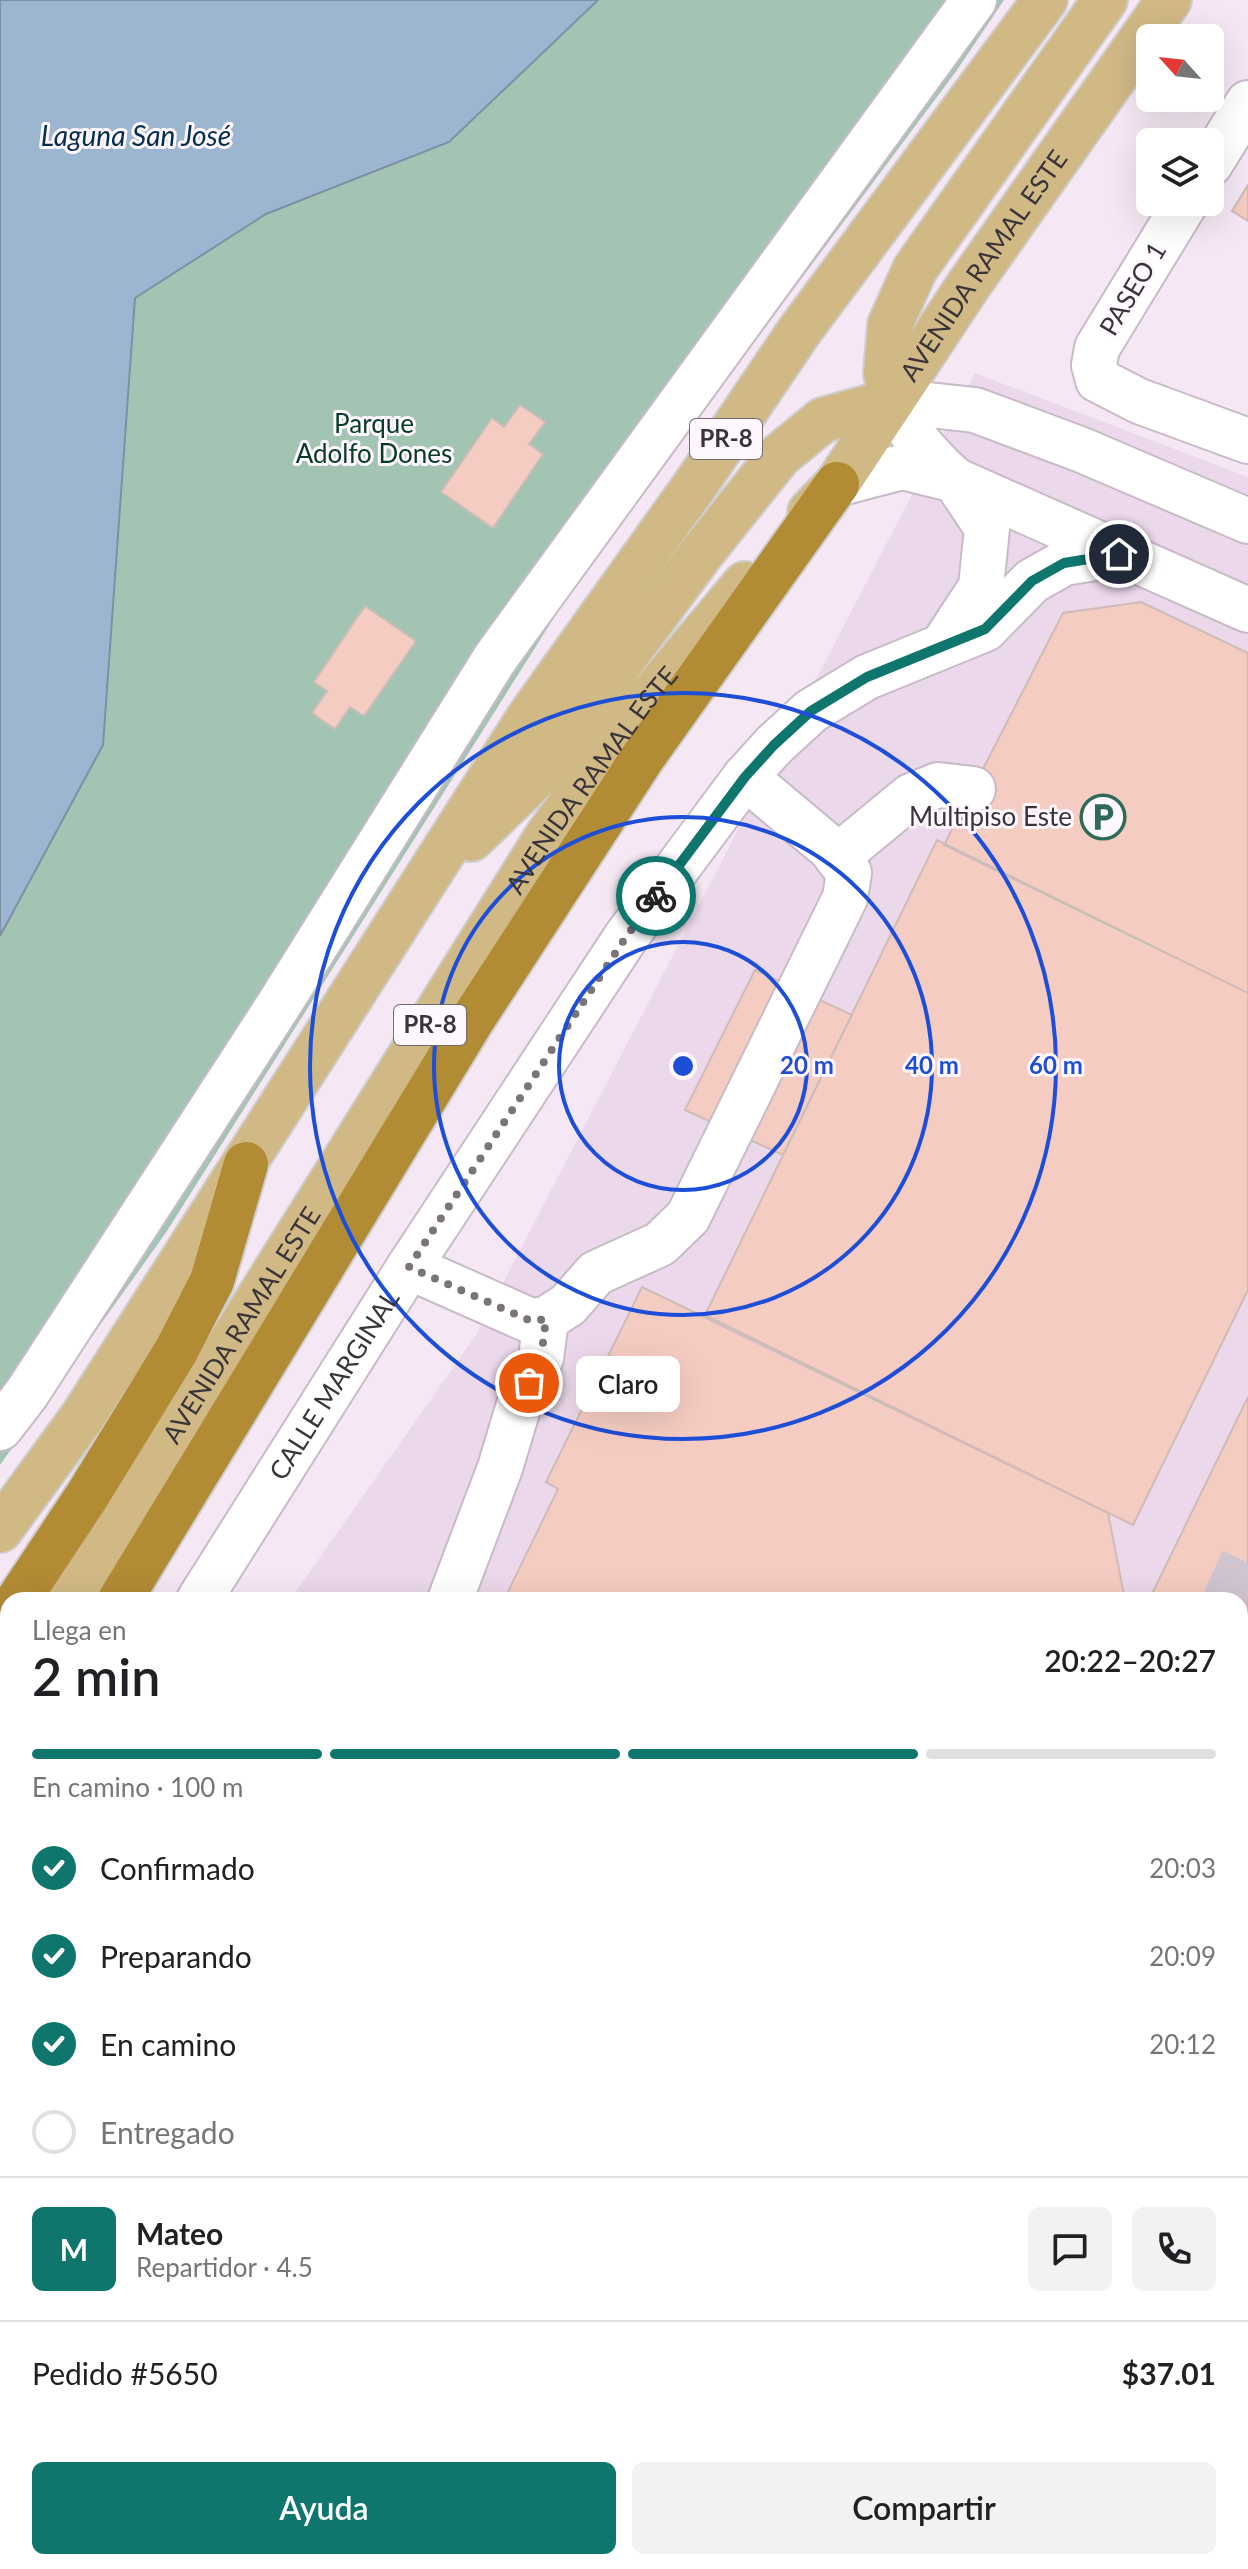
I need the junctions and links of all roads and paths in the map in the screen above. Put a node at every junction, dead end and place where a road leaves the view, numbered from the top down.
1 (974, 0) edge
2 (1045, 0) edge
3 (1105, 0) edge
4 (1169, 0) edge
5 (1248, 103) edge
6 (1224, 142) edge
7 (1177, 216) edge
8 (892, 401) junction
9 (1248, 441) edge
10 (955, 480) junction
11 (837, 484) junction
12 (1248, 521) edge
13 (1119, 554) junction
14 (1190, 584) junction
15 (1248, 610) edge
16 (1202, 631) dead end
17 (941, 648) junction
18 (745, 777) junction
19 (973, 789) dead end
20 (837, 857) junction
21 (419, 887) junction
22 (246, 1164) junction
23 (409, 1267) junction
24 (546, 1319) junction
25 (0, 1428) edge
26 (0, 1530) edge
27 (23, 1592) edge
28 (75, 1592) edge
29 (125, 1592) edge
30 (204, 1592) edge
31 (453, 1592) edge

1 - 25 street
2 - 21 main road, PR-8
3 - 8 main road
4 - 8 main road, AVENIDA RAMAL ESTE / PR-8
5 - 6 street
7 - 9 street, PASEO 1
8 - 10 street
8 - 11 main road, AVENIDA RAMAL ESTE / PR-8
8 - 12 street
8 - 21 main road
10 - 11 street
10 - 13 street
10 - 17 street
11 - 28 main road, AVENIDA RAMAL ESTE / PR-8
11 - 29 highway
13 - 14 street
13 - 17 street, CALLE MARGINAL
14 - 15 street
14 - 16 street
17 - 18 street, CALLE MARGINAL
18 - 20 street
18 - 23 street, CALLE MARGINAL
19 - 20 street
20 - 24 street
21 - 22 main road, PR-8
22 - 26 main road, PR-8
22 - 27 highway
23 - 24 street
23 - 30 street, CALLE MARGINAL
24 - 31 street

